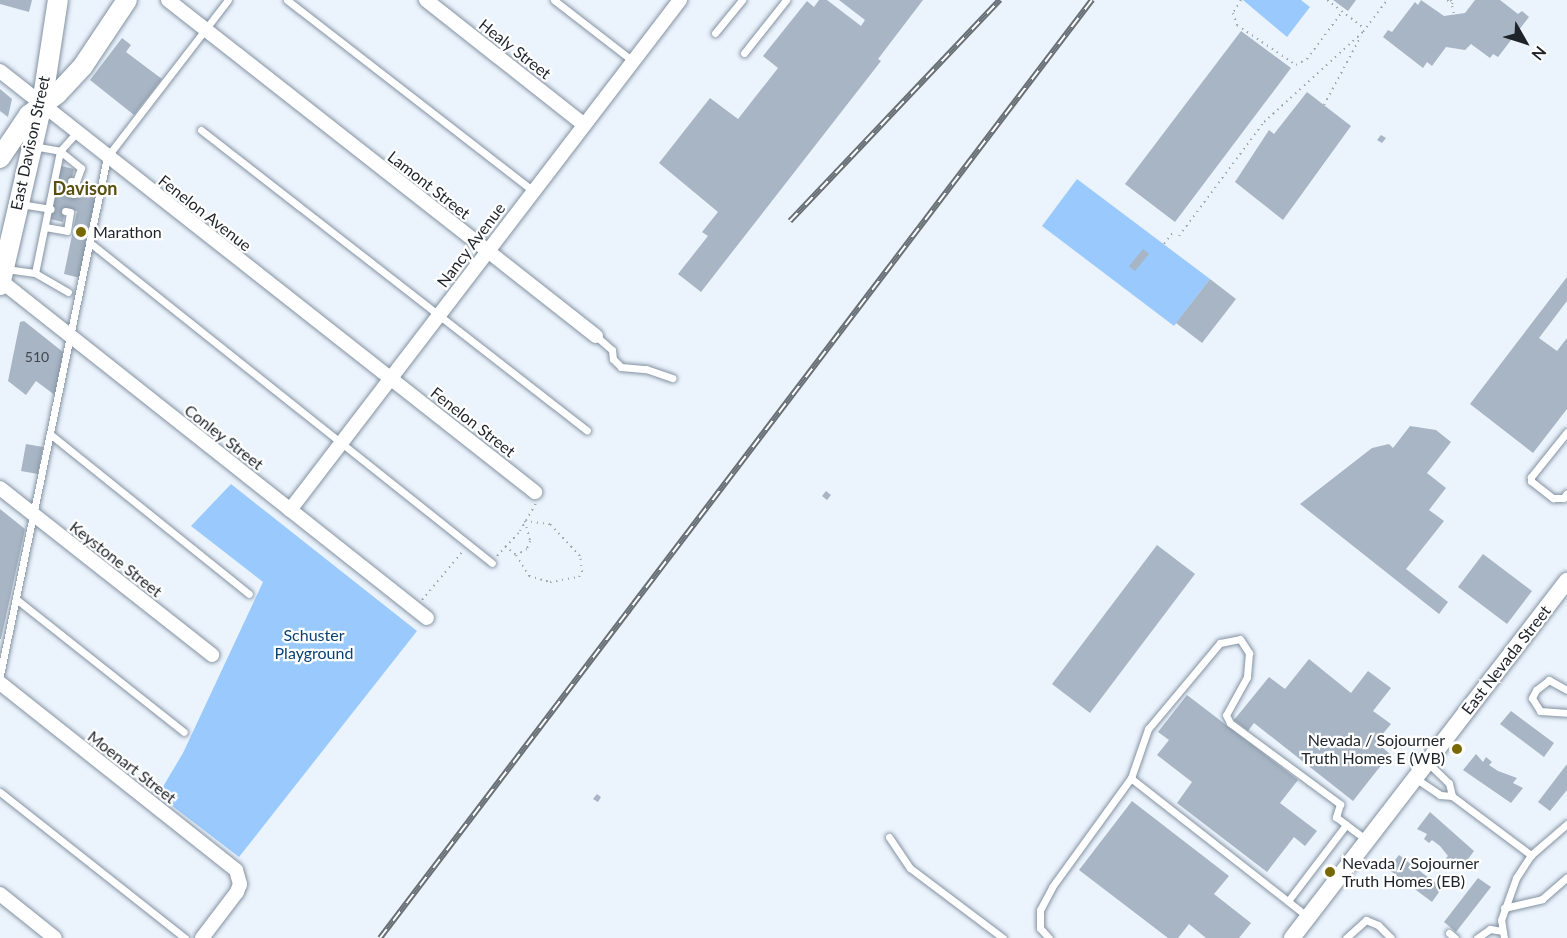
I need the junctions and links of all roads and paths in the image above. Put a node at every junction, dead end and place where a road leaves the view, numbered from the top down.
1 (57, 0) edge
2 (127, 0) edge
3 (168, 0) edge
4 (228, 0) edge
5 (287, 0) edge
6 (426, 0) edge
7 (554, 0) edge
8 (680, 0) edge
9 (742, 0) edge
10 (786, 0) edge
11 (1240, 0) edge
12 (1327, 0) edge
13 (1387, 0) edge
14 (1451, 1) edge
15 (1342, 12) junction
16 (1454, 14) dead end
17 (205, 29) junction
18 (1364, 31) junction
19 (715, 33) dead end
20 (744, 53) dead end
21 (633, 61) junction
22 (0, 71) edge
23 (42, 104) junction
24 (1324, 105) dead end
25 (584, 125) junction
26 (201, 130) dead end
27 (76, 133) junction
28 (31, 146) junction
29 (60, 151) junction
30 (106, 157) junction
31 (0, 158) edge
32 (534, 191) junction
33 (72, 195) dead end
34 (50, 209) junction
35 (11, 210) edge
36 (69, 211) dead end
37 (45, 227) junction
38 (1173, 232) dead end
39 (1179, 236) dead end
40 (89, 242) junction
41 (1164, 244) dead end
42 (487, 251) junction
43 (35, 273) junction
44 (2, 278) edge
45 (68, 292) dead end
46 (439, 315) junction
47 (70, 336) junction
48 (596, 336) joint
49 (391, 378) junction
50 (672, 378) dead end
51 (587, 430) dead end
52 (1567, 432) edge
53 (50, 434) junction
54 (340, 444) junction
55 (0, 488) edge
56 (535, 492) joint
57 (1567, 493) edge
58 (290, 510) junction
59 (33, 514) junction
60 (525, 521) junction
61 (469, 544) junction
62 (505, 546) junction
63 (516, 555) junction
64 (492, 563) joint
65 (1567, 581) edge
66 (249, 594) dead end
67 (16, 599) junction
68 (410, 605) junction
69 (427, 618) dead end
70 (212, 656) dead end
71 (0, 675) edge
72 (0, 683) edge
73 (1567, 690) edge
74 (1567, 713) edge
75 (184, 732) dead end
76 (1427, 763) junction
77 (1131, 778) junction
78 (1415, 778) junction
79 (0, 792) edge
80 (1452, 796) junction
81 (1567, 824) edge
82 (1346, 825) junction
83 (889, 837) dead end
84 (1367, 841) junction
85 (1531, 855) junction
86 (1567, 877) edge
87 (0, 894) edge
88 (1288, 901) junction
89 (1504, 908) junction
90 (1308, 917) junction
91 (1449, 933) dead end
92 (1503, 935) edge
93 (55, 938) edge
94 (185, 938) edge
95 (202, 938) edge
96 (1003, 938) edge
97 (1049, 938) edge
98 (1292, 938) edge
99 (1346, 938) edge
100 (1391, 938) edge
101 (1455, 938) edge
102 (1477, 938) edge

1 - 23 main road, East Davison Street
2 - 23 main road
3 - 17 street, Lamont Street
4 - 17 lane
5 - 32 lane
6 - 25 street, Healy Street
7 - 21 lane
8 - 21 street, Nancy Avenue
9 - 19 lane
10 - 20 lane
11 - 15 path
12 - 15 path
13 - 18 path
14 - 16 path
15 - 18 path
17 - 30 lane
17 - 42 street, Lamont Street
18 - 24 path
18 - 39 path
21 - 25 street, Nancy Avenue
22 - 23 street, Fenelon Avenue
23 - 27 street, Fenelon Avenue
23 - 28 main road, East Davison Street
23 - 31 main road
25 - 32 street, Nancy Avenue
26 - 46 lane
27 - 29 lane
27 - 30 street, Fenelon Avenue
28 - 29 lane
28 - 35 main road, East Davison Street
29 - 33 lane
29 - 34 lane
30 - 40 lane
30 - 49 street, Fenelon Avenue
32 - 42 street, Nancy Avenue
34 - 35 lane
34 - 37 lane
35 - 44 main road, East Davison Street
36 - 37 lane
37 - 43 lane
38 - 41 path
40 - 47 lane
40 - 54 lane
42 - 46 street, Nancy Avenue
42 - 48 street, Lamont Street
43 - 44 lane
43 - 45 lane
44 - 47 street, Conley Street
46 - 49 street, Nancy Avenue
46 - 51 lane
47 - 53 lane
47 - 58 street, Conley Street
48 - 50 lane, Lamont Street
49 - 54 street, Nancy Avenue
49 - 56 street, Fenelon Street
52 - 57 lane
53 - 59 lane
53 - 66 lane
54 - 58 street, Nancy Avenue
54 - 61 lane
55 - 59 street, Keystone Street
56 - 60 path
58 - 68 street, Conley Street
59 - 67 lane
59 - 70 street, Keystone Street
60 - 62 path
60 - 63 path
60 - 63 path
61 - 64 lane
61 - 68 path
62 - 63 path
62 - 64 path
65 - 76 street, East Nevada Street
67 - 71 lane
67 - 75 lane
68 - 69 street, Conley Street
72 - 95 street, Moenart Street
73 - 74 lane
76 - 78 street, East Nevada Street
76 - 80 lane
77 - 82 lane
77 - 88 lane
77 - 97 lane
78 - 80 lane
78 - 84 street, East Nevada Street
79 - 94 lane
80 - 85 lane
81 - 85 lane
82 - 84 lane
82 - 88 lane
83 - 96 lane
84 - 90 street, East Nevada Street
85 - 89 lane
86 - 89 lane
87 - 93 street
88 - 90 lane
89 - 92 lane
90 - 98 street, East Nevada Street
91 - 101 lane
92 - 102 lane
99 - 100 lane

